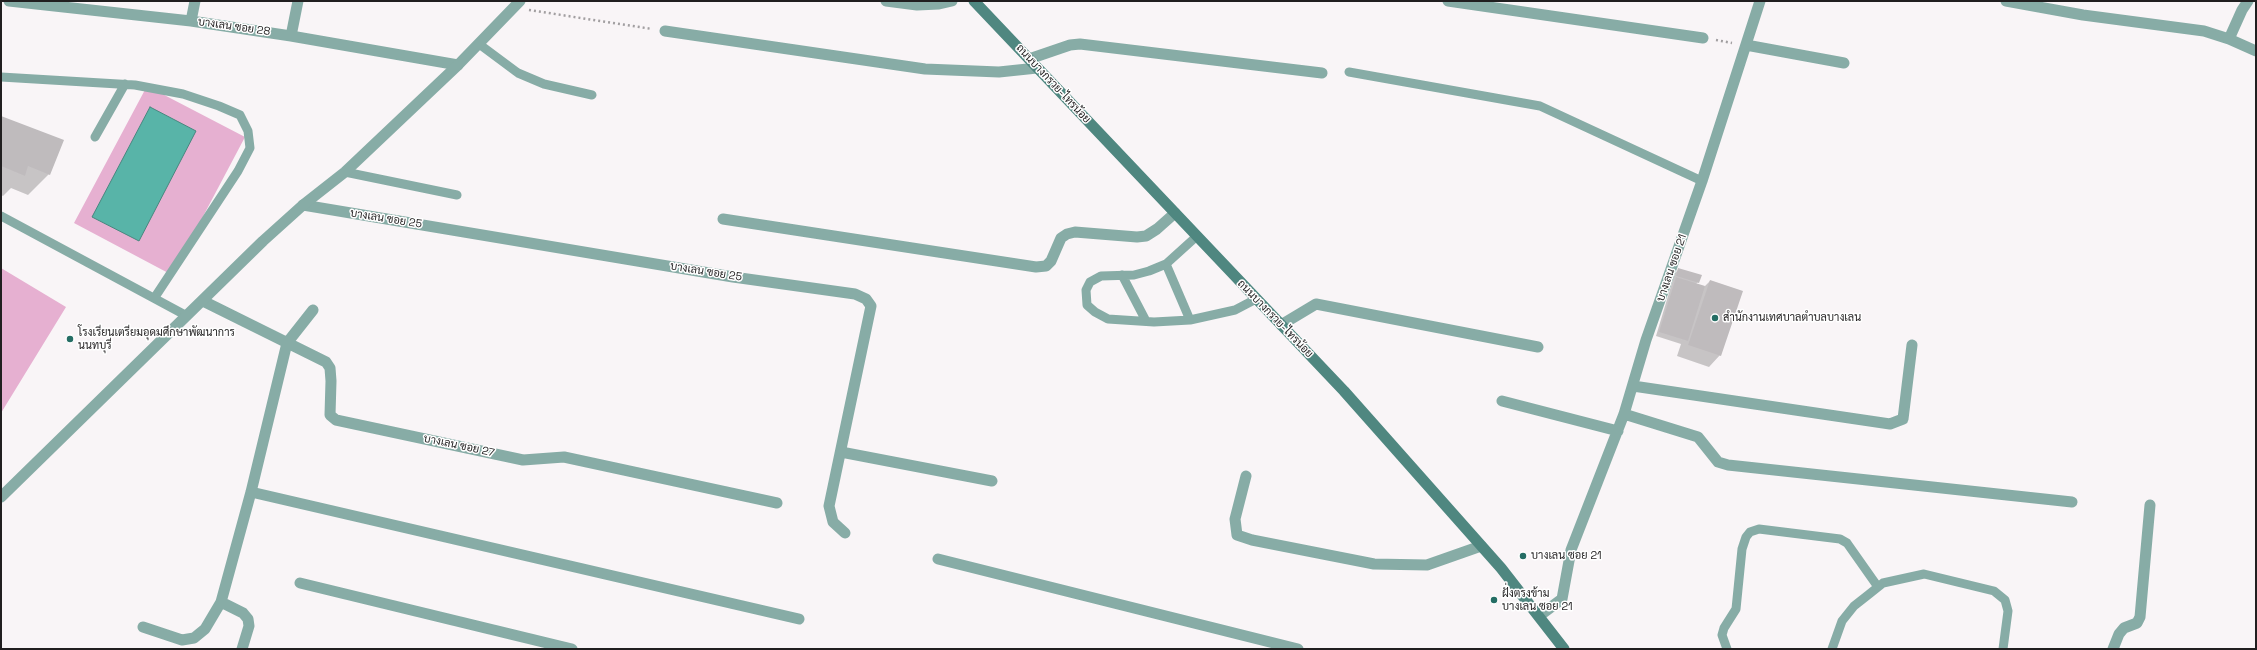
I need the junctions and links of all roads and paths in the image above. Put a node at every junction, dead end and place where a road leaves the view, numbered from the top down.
1 (9, 1) edge
2 (195, 1) edge
3 (298, 1) edge
4 (886, 1) edge
5 (952, 1) edge
6 (974, 1) edge
7 (1448, 1) edge
8 (1760, 1) edge
9 (2006, 1) edge
10 (2248, 1) edge
11 (517, 5) edge
12 (191, 21) junction
13 (665, 31) joint
14 (292, 36) junction
15 (1703, 38) joint
16 (2229, 39) junction
17 (479, 44) junction
18 (1746, 45) junction
19 (2256, 51) edge
20 (1029, 59) junction
21 (1844, 63) dead end
22 (458, 65) junction
23 (1037, 68) junction
24 (1349, 72) dead end
25 (1322, 74) dead end
26 (1, 77) edge
27 (125, 84) junction
28 (592, 95) dead end
29 (95, 137) dead end
30 (345, 172) junction
31 (1702, 181) junction
32 (457, 195) dead end
33 (303, 205) junction
34 (1175, 214) junction
35 (1, 216) edge
36 (723, 219) dead end
37 (1197, 236) junction
38 (1166, 264) junction
39 (1122, 276) junction
40 (155, 297) junction
41 (1256, 299) junction
42 (203, 301) junction
43 (313, 310) dead end
44 (187, 316) junction
45 (1190, 320) junction
46 (1146, 321) junction
47 (1281, 325) junction
48 (286, 343) junction
49 (1912, 346) dead end
50 (1538, 347) dead end
51 (1633, 386) junction
52 (1502, 401) dead end
53 (1624, 414) junction
54 (1618, 431) junction
55 (841, 452) junction
56 (1246, 476) dead end
57 (992, 481) dead end
58 (251, 492) junction
59 (1, 497) edge
60 (2072, 502) dead end
61 (777, 503) dead end
62 (2150, 505) dead end
63 (845, 533) dead end
64 (1481, 546) junction
65 (938, 559) dead end
66 (300, 583) dead end
67 (1878, 587) junction
68 (221, 602) junction
69 (1539, 616) junction
70 (799, 619) dead end
71 (143, 627) dead end
72 (242, 649) edge
73 (572, 649) edge
74 (1298, 649) edge
75 (1564, 649) edge
76 (1727, 649) edge
77 (1832, 649) edge
78 (2003, 649) edge
79 (2113, 649) edge

1 - 12 street, บางเลน ซอย 28
2 - 12 street
3 - 14 street
4 - 5 street
6 - 20 main road, ถนนบางกรวย-ไทรน้อย
7 - 15 street
8 - 18 street, บางเลน ซอย 21
9 - 16 street
10 - 16 street
11 - 13 path
11 - 17 street
12 - 14 street, บางเลน ซอย 28
13 - 23 street
14 - 22 street, บางเลน ซอย 28
15 - 18 path
16 - 19 street
17 - 22 street
17 - 28 lane
18 - 21 street
18 - 31 street, บางเลน ซอย 21
20 - 23 main road, ถนนบางกรวย-ไทรน้อย
20 - 25 street
22 - 30 street
23 - 34 main road, ถนนบางกรวย-ไทรน้อย
24 - 31 lane
26 - 27 lane
27 - 29 lane
27 - 40 lane
30 - 32 lane
30 - 33 street
31 - 51 street, บางเลน ซอย 21
33 - 42 street
33 - 55 street, บางเลน ซอย 25
34 - 36 street
34 - 37 main road, ถนนบางกรวย-ไทรน้อย
35 - 40 lane
37 - 38 lane
37 - 41 main road, ถนนบางกรวย-ไทรน้อย
38 - 39 lane
38 - 45 lane
39 - 46 lane
39 - 46 lane
40 - 44 lane
41 - 45 lane
41 - 47 main road, ถนนบางกรวย-ไทรน้อย
42 - 44 street
42 - 48 street, บางเลน ซอย 27
43 - 48 street
44 - 59 street
45 - 46 lane
47 - 50 street
47 - 64 main road, ถนนบางกรวย-ไทรน้อย
48 - 58 street
48 - 61 street, บางเลน ซอย 27
49 - 51 street
51 - 53 street, บางเลน ซอย 21
52 - 54 street
53 - 54 street, บางเลน ซอย 21
53 - 60 street
54 - 69 street, บางเลน ซอย 21
55 - 57 street
55 - 63 street, บางเลน ซอย 25
56 - 64 street
58 - 68 street
58 - 70 street
62 - 79 street
64 - 69 main road, ถนนบางกรวย-ไทรน้อย
65 - 74 street
66 - 73 street
67 - 76 lane
67 - 77 lane
67 - 78 lane
68 - 71 street
68 - 72 street
69 - 75 main road, ถนนบางกรวย-ไทรน้อย

